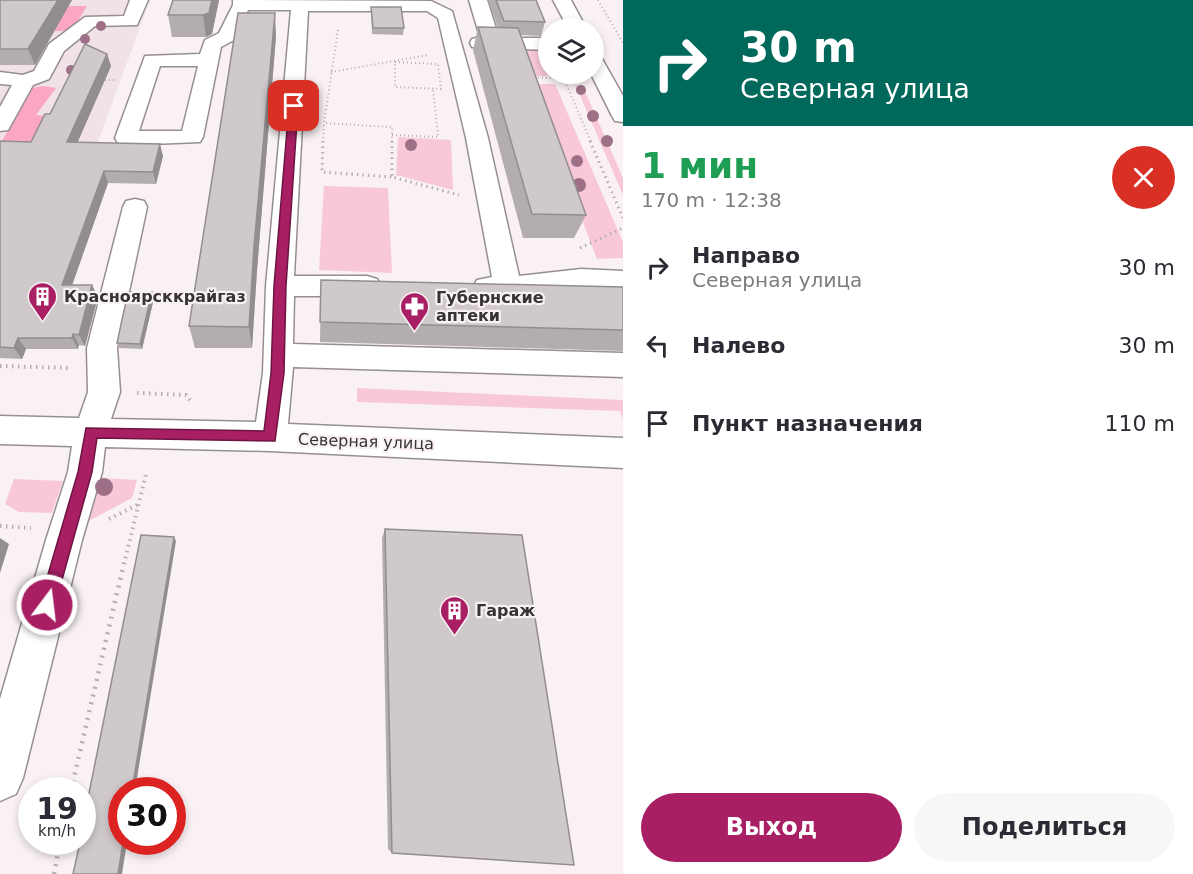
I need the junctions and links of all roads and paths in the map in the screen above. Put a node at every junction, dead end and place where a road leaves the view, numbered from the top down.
1 (139, 0) edge
2 (478, 0) edge
3 (562, 0) edge
4 (598, 0) edge
5 (242, 2) edge
6 (300, 6) junction
7 (357, 7) edge
8 (572, 18) edge
9 (338, 33) dead end
10 (491, 43) junction
11 (623, 43) edge
12 (538, 44) edge
13 (453, 45) junction
14 (208, 60) junction
15 (395, 62) junction
16 (331, 72) junction
17 (534, 77) edge
18 (538, 77) edge
19 (0, 78) edge
20 (604, 80) edge
21 (25, 81) junction
22 (567, 84) edge
23 (433, 88) junction
24 (623, 116) edge
25 (324, 123) junction
26 (0, 125) edge
27 (392, 135) junction
28 (393, 177) junction
29 (492, 205) junction
30 (135, 207) dead end
31 (623, 218) edge
32 (623, 228) edge
33 (580, 249) dead end
34 (623, 281) edge
35 (280, 286) junction
36 (388, 287) edge
37 (460, 287) edge
38 (508, 287) junction
39 (279, 355) junction
40 (623, 365) edge
41 (0, 366) edge
42 (103, 369) junction
43 (142, 393) dead end
44 (194, 405) dead end
45 (0, 430) edge
46 (91, 432) junction
47 (270, 437) junction
48 (623, 453) edge
49 (146, 474) dead end
50 (74, 777) edge
51 (0, 778) edge
52 (58, 855) edge
53 (54, 874) edge

1 - 21 street
2 - 10 street
3 - 8 street
4 - 11 path
5 - 6 street
5 - 14 street
6 - 7 street
6 - 35 street
7 - 13 street
9 - 16 path
10 - 12 street
10 - 13 street
13 - 15 path
13 - 29 street
14 - 14 street
15 - 16 path
15 - 23 path
15 - 23 path
16 - 25 path
17 - 18 path
19 - 21 street
20 - 24 street
21 - 26 street
22 - 31 path
23 - 27 path
25 - 27 path
25 - 28 path
27 - 28 path
28 - 29 path
29 - 38 street
30 - 42 street
32 - 33 path
34 - 38 street
35 - 36 street
35 - 39 street
37 - 38 street
39 - 40 street
39 - 47 street
41 - 42 path
42 - 46 street
43 - 44 path
45 - 46 street, Северная улица
46 - 47 street, Северная улица
46 - 51 street
47 - 48 street, Северная улица
49 - 50 path
52 - 53 path

